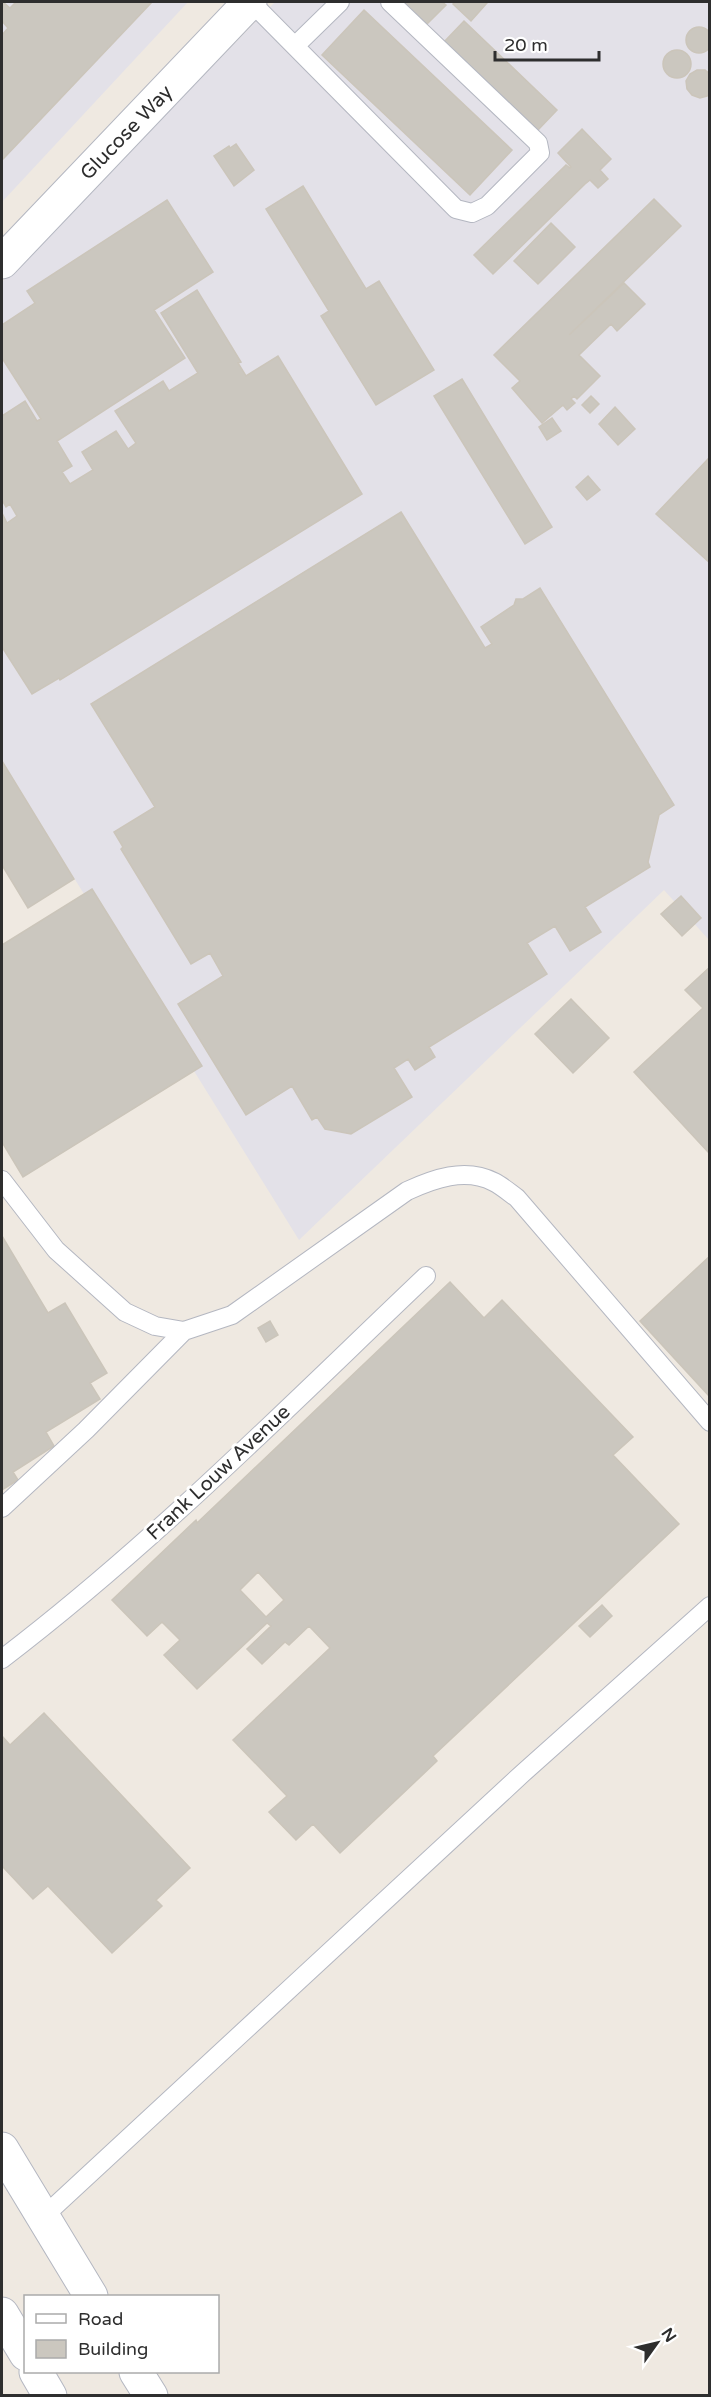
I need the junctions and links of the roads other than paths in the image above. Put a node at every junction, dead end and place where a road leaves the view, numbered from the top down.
1 (251, 2) edge
2 (339, 2) edge
3 (390, 2) edge
4 (295, 46) junction
5 (2, 262) edge
6 (2, 1180) edge
7 (426, 1276) dead end
8 (184, 1331) junction
9 (710, 1422) edge
10 (2, 1508) edge
11 (710, 1606) edge
12 (2, 1659) edge
13 (2, 2149) edge
14 (43, 2217) junction
15 (90, 2295) edge
16 (2, 2314) edge
17 (24, 2351) edge
18 (37, 2373) edge
19 (137, 2373) edge
20 (50, 2396) edge
21 (151, 2396) edge

1 - 4 lane
1 - 5 street, Glucose Way
2 - 4 lane
3 - 4 lane
6 - 8 lane
7 - 12 lane, Frank Louw Avenue
8 - 9 lane
8 - 10 lane
11 - 14 lane
13 - 14 street
14 - 15 street
16 - 17 street
18 - 20 street
19 - 21 street

